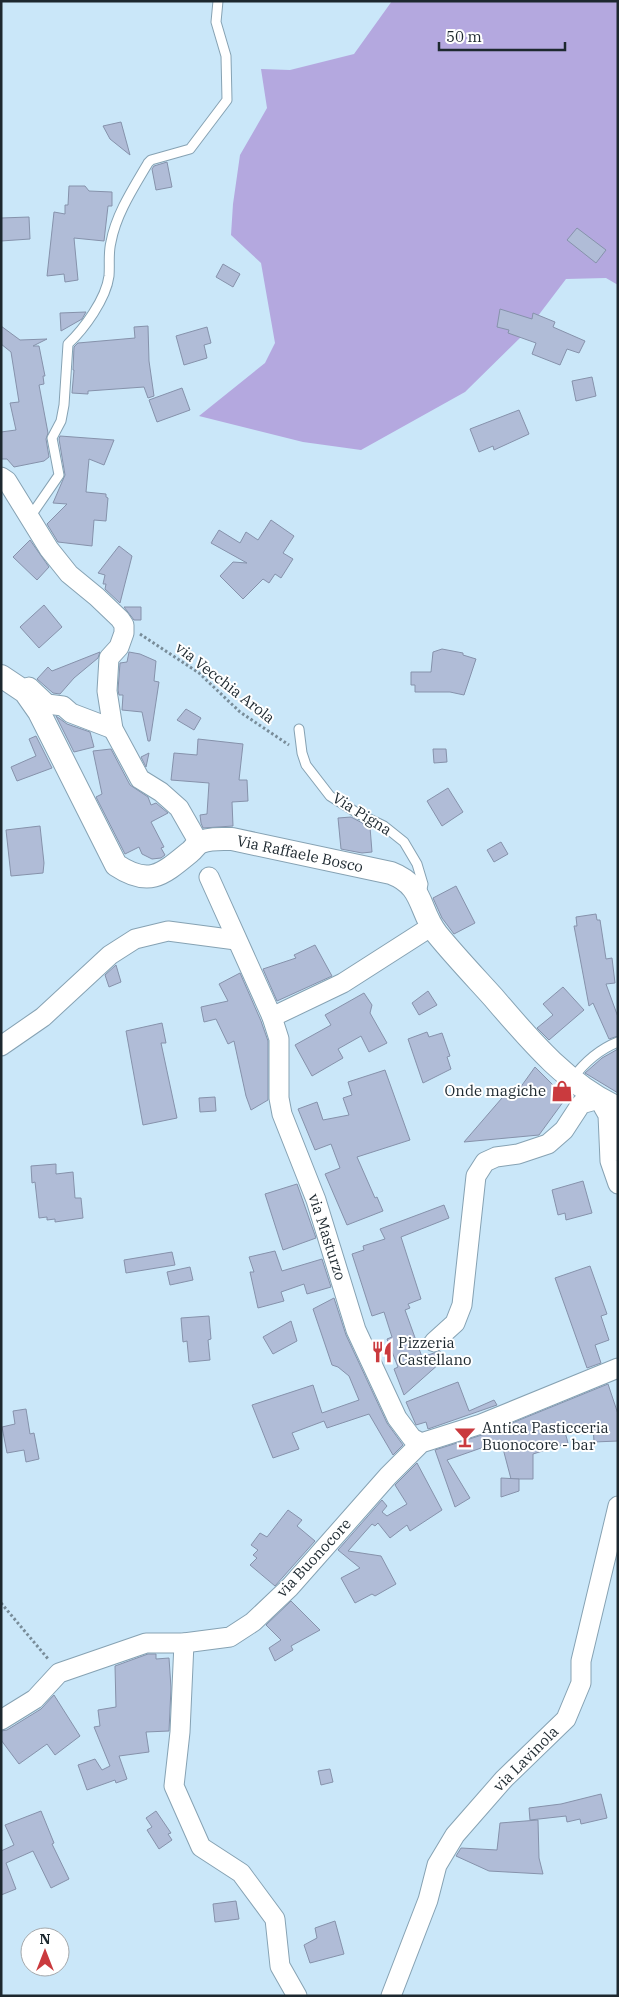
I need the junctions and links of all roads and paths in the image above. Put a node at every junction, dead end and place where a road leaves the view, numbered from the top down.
1 (218, 1) edge
2 (1, 477) edge
3 (30, 518) junction
4 (160, 646) dead end
5 (1, 669) edge
6 (1, 676) edge
7 (113, 729) junction
8 (299, 729) dead end
9 (302, 753) junction
10 (199, 843) junction
11 (209, 877) dead end
12 (420, 899) junction
13 (432, 926) junction
14 (236, 940) junction
15 (272, 1016) junction
16 (618, 1042) edge
17 (1, 1046) edge
18 (572, 1079) junction
19 (608, 1103) edge
20 (618, 1184) edge
21 (434, 1342) dead end
22 (618, 1368) edge
23 (421, 1443) junction
24 (618, 1506) edge
25 (1, 1603) edge
26 (184, 1643) junction
27 (60, 1673) junction
28 (1, 1720) edge
29 (297, 1996) edge
30 (391, 1996) edge

1 - 3 lane
2 - 3 street
3 - 7 street
4 - 9 path, via Vecchia Arola
5 - 7 street
6 - 10 street, Via Raffaele Bosco
7 - 10 street
8 - 9 lane, Via Pigna
9 - 12 lane, Via Pigna
10 - 12 street, Via Raffaele Bosco
11 - 14 street, via Masturzo
12 - 13 street, Via Raffaele Bosco
13 - 15 street
13 - 18 street, Via Raffaele Bosco
14 - 15 street, via Masturzo
14 - 17 street
15 - 23 street, via Masturzo
16 - 18 lane
18 - 19 street, Via Raffaele Bosco
19 - 20 street
19 - 21 street
22 - 23 street, via Buonocore
23 - 26 street, via Buonocore
24 - 30 street, via Lavinola
25 - 27 path
26 - 27 street, via Buonocore
26 - 29 street
27 - 28 street, via Buonocore

